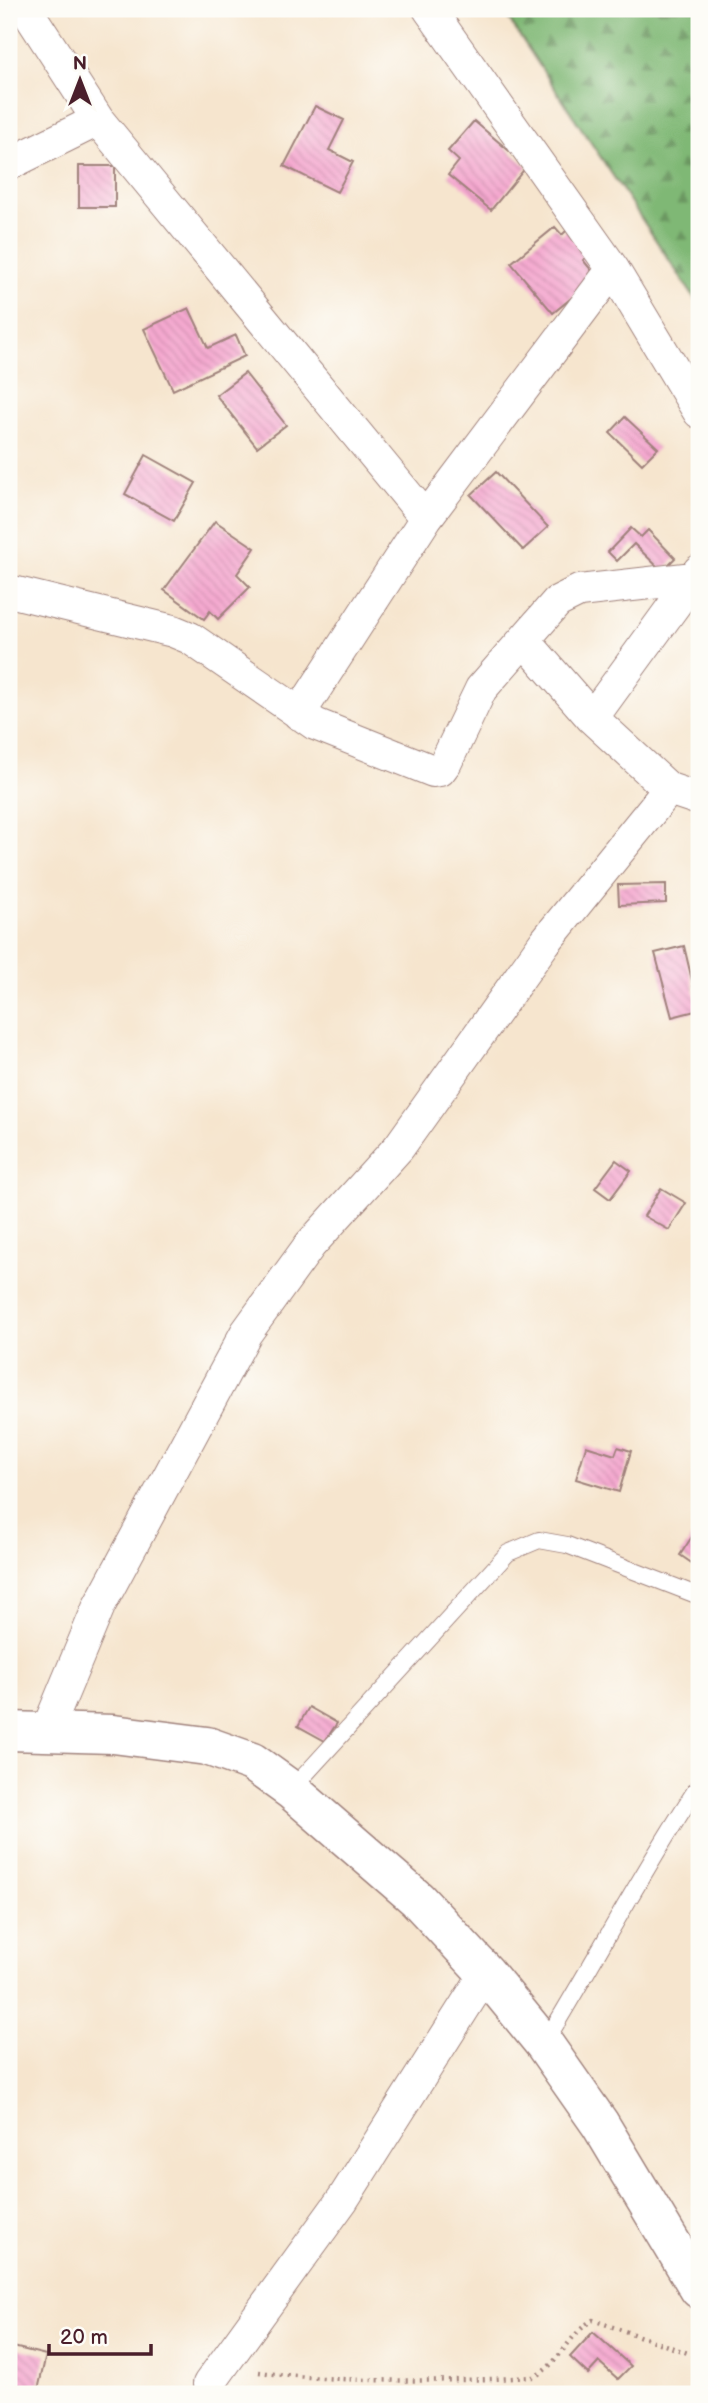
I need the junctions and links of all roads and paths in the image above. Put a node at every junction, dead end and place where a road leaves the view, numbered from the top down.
1 (26, 9) edge
2 (429, 9) edge
3 (98, 120) junction
4 (9, 164) edge
5 (612, 269) junction
6 (699, 412) edge
7 (426, 519) junction
8 (697, 574) edge
9 (9, 591) edge
10 (524, 640) junction
11 (299, 714) junction
12 (592, 718) junction
13 (669, 789) junction
14 (699, 799) edge
15 (699, 1596) edge
16 (9, 1731) edge
17 (47, 1731) junction
18 (699, 1785) edge
19 (292, 1790) junction
20 (486, 1973) junction
21 (544, 2044) junction
22 (699, 2289) edge
23 (699, 2357) edge
24 (214, 2375) joint

1 - 3 street
2 - 5 street
3 - 4 street
3 - 7 street
5 - 6 street
5 - 7 street
7 - 11 street
8 - 10 street
8 - 12 street
9 - 11 street
10 - 11 street
10 - 12 street
12 - 13 street
13 - 14 street
13 - 17 street
15 - 19 lane
16 - 17 street
17 - 19 street
18 - 21 lane
19 - 20 street
20 - 21 street
20 - 24 street
21 - 22 street
23 - 24 path

